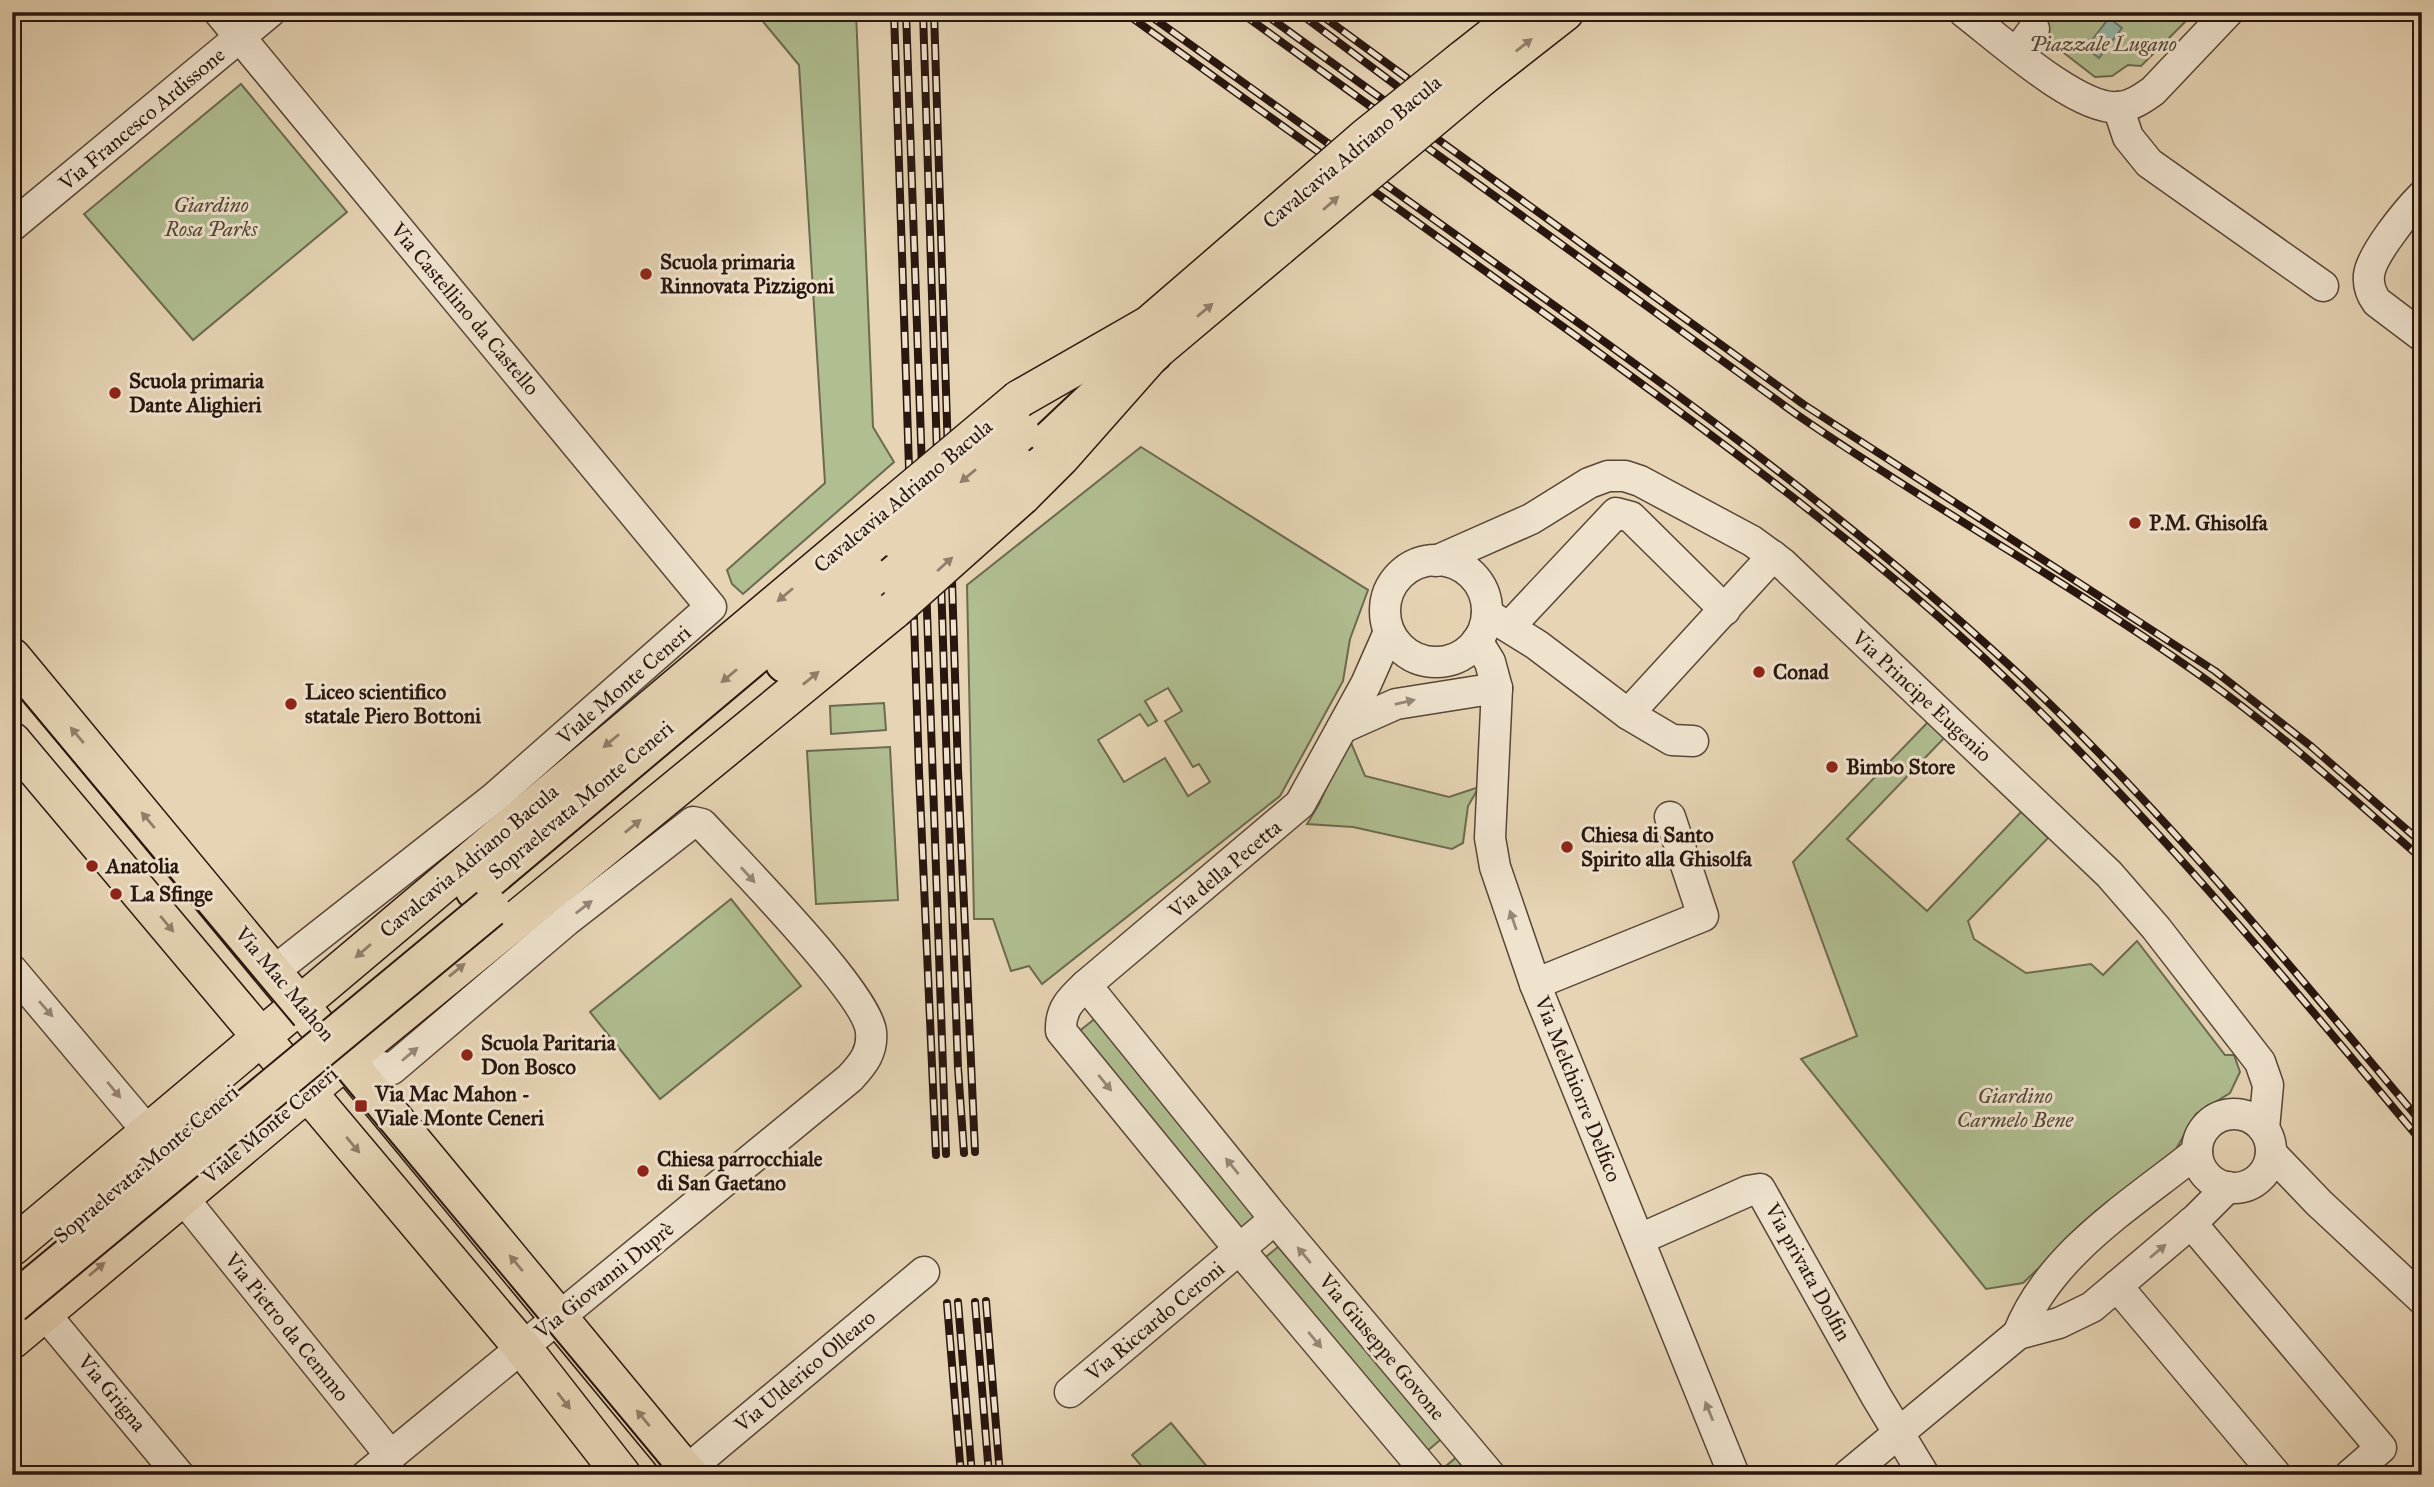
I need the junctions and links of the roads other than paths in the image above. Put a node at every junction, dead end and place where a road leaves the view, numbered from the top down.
1 (219, 12) edge
2 (270, 12) edge
3 (1522, 12) edge
4 (1566, 12) edge
5 (1964, 12) edge
6 (2228, 12) edge
7 (241, 37) junction
8 (1472, 68) junction
9 (2119, 107) junction
10 (2422, 196) edge
11 (12, 226) edge
12 (2323, 286) dead end
13 (2422, 336) edge
14 (1151, 339) junction
15 (1021, 449) junction
16 (1531, 519) junction
17 (894, 521) junction
18 (1773, 555) junction
19 (1436, 561) junction
20 (1479, 584) junction
21 (894, 593) junction
22 (711, 607) joint
23 (1725, 610) junction
24 (1491, 627) junction
25 (1389, 632) junction
26 (1410, 655) junction
27 (12, 657) edge
28 (791, 657) joint
29 (1366, 684) junction
30 (1497, 688) junction
31 (1628, 714) junction
32 (1342, 728) junction
33 (12, 741) edge
34 (1693, 741) dead end
35 (1671, 817) dead end
36 (702, 824) joint
37 (482, 899) junction
38 (12, 970) edge
39 (274, 971) junction
40 (1535, 984) junction
41 (1086, 985) junction
42 (301, 1005) junction
43 (263, 1037) junction
44 (2247, 1045) junction
45 (348, 1060) junction
46 (202, 1089) junction
47 (309, 1093) junction
48 (2237, 1114) junction
49 (149, 1133) junction
50 (2268, 1141) junction
51 (250, 1142) junction
52 (2197, 1152) junction
53 (2239, 1186) junction
54 (183, 1198) junction
55 (2319, 1203) junction
56 (1275, 1219) junction
57 (2191, 1223) junction
58 (1640, 1239) junction
59 (12, 1247) edge
60 (1240, 1250) junction
61 (924, 1272) dead end
62 (12, 1276) edge
63 (2046, 1281) junction
64 (2117, 1286) junction
65 (2422, 1299) edge
66 (28, 1308) edge
67 (2083, 1312) junction
68 (560, 1316) junction
69 (2018, 1334) junction
70 (12, 1340) edge
71 (522, 1347) junction
72 (1070, 1392) dead end
73 (1898, 1433) junction
74 (1459, 1438) junction
75 (391, 1456) junction
76 (1427, 1472) edge
77 (688, 1473) edge
78 (179, 1475) edge
79 (368, 1475) edge
80 (622, 1475) edge
81 (1490, 1475) edge
82 (1734, 1475) edge
83 (1848, 1475) edge
84 (1924, 1475) edge
85 (2276, 1475) edge
86 (2350, 1475) edge

1 - 7 street, Via Castellino da Castello
2 - 7 street, Via Francesco Ardissone
3 - 8 main road, Cavalcavia Adriano Bacula
8 -> 4 main road, Cavalcavia Adriano Bacula
5 - 9 street
6 - 9 street
7 - 11 street, Via Francesco Ardissone
7 - 22 street, Via Castellino da Castello
8 - 14 main road, Cavalcavia Adriano Bacula, bridge
9 - 12 street
10 - 13 street
14 - 15 main road, Cavalcavia Adriano Bacula
14 - 15 highway, Cavalcavia Adriano Bacula
15 -> 17 highway, Sopraelevata Monte Ceneri, bridge
21 -> 15 highway, Cavalcavia Adriano Bacula, bridge
16 - 18 street, Via Principe Eugenio
16 - 19 street, Via Principe Eugenio
16 - 20 street, Via Principe Eugenio
17 -> 37 highway, Sopraelevata Monte Ceneri
17 -> 42 main road, Cavalcavia Adriano Bacula
18 - 23 street
18 - 44 street, Via Principe Eugenio
19 - 20 street
19 - 25 street, Via della Pecetta
20 - 24 street
21 - 28 highway, Cavalcavia Adriano Bacula
45 -> 21 main road, Cavalcavia Adriano Bacula
22 - 39 street, Viale Monte Ceneri
23 - 24 street
23 - 31 street
24 - 26 street
24 - 30 street, Via Melchiorre Delfico
24 - 31 street
25 - 26 street
25 - 29 street, Via della Pecetta
26 - 29 street, Via della Pecetta
39 -> 27 main road, Via Mac Mahon
28 - 37 highway, Sopraelevata Monte Ceneri
29 - 32 street, Via della Pecetta
32 -> 30 street
40 -> 30 street, Via Melchiorre Delfico
31 - 34 street
32 - 41 street, Via della Pecetta
33 -> 43 main road
35 - 40 street
45 -> 36 street, Viale Monte Ceneri
36 -> 68 street, Via Giovanni Duprè
37 - 62 highway, Sopraelevata Monte Ceneri
37 - 66 highway, Sopraelevata Monte Ceneri, bridge
38 -> 49 street
39 - 42 main road, Via Mac Mahon
40 - 58 street, Via Melchiorre Delfico
56 -> 41 street, Via Giuseppe Govone
41 -> 60 street, Via della Pecetta
42 - 43 main road
42 - 45 main road, Via Mac Mahon
43 - 46 main road
43 - 47 main road
44 - 48 street, Via Principe Eugenio
44 - 50 street, Via Principe Eugenio
45 - 47 main road, Viale Monte Ceneri
68 -> 45 main road, Via Mac Mahon
46 - 49 main road
46 - 51 main road
47 - 51 main road, Viale Monte Ceneri
47 -> 71 main road
48 - 50 street
48 - 52 street
49 - 59 main road
50 - 53 street, Via Principe Eugenio
50 - 55 street
51 - 54 main road, Viale Monte Ceneri
52 - 53 street
52 - 63 street
53 - 55 street
53 - 57 street, Via Principe Eugenio
66 -> 54 main road, Viale Monte Ceneri
54 - 75 street, Via Pietro da Cemmo
55 - 65 street
56 - 60 street
74 -> 56 street, Via Giuseppe Govone
64 -> 57 street, Via Principe Eugenio
57 - 86 street
58 - 73 street, Via privata Dolfin
82 -> 58 street, Via Melchiorre Delfico
60 - 72 street, Via Riccardo Ceroni
60 -> 76 street
61 - 77 street, Via Ulderico Ollearo
63 - 67 street
63 - 69 street
64 - 67 street, Via Principe Eugenio
64 - 85 street
66 - 70 main road, Viale Monte Ceneri
66 - 78 street, Via Grigna
67 - 69 street, Via Principe Eugenio
68 - 71 street, Via Giovanni Duprè
77 -> 68 main road, Via Mac Mahon
69 - 73 street
71 - 75 street, Via Giovanni Duprè
71 -> 80 main road
73 - 83 street
73 - 84 street
74 - 76 street
74 - 81 street, Via Giuseppe Govone
75 - 79 street, Via Giovanni Duprè

